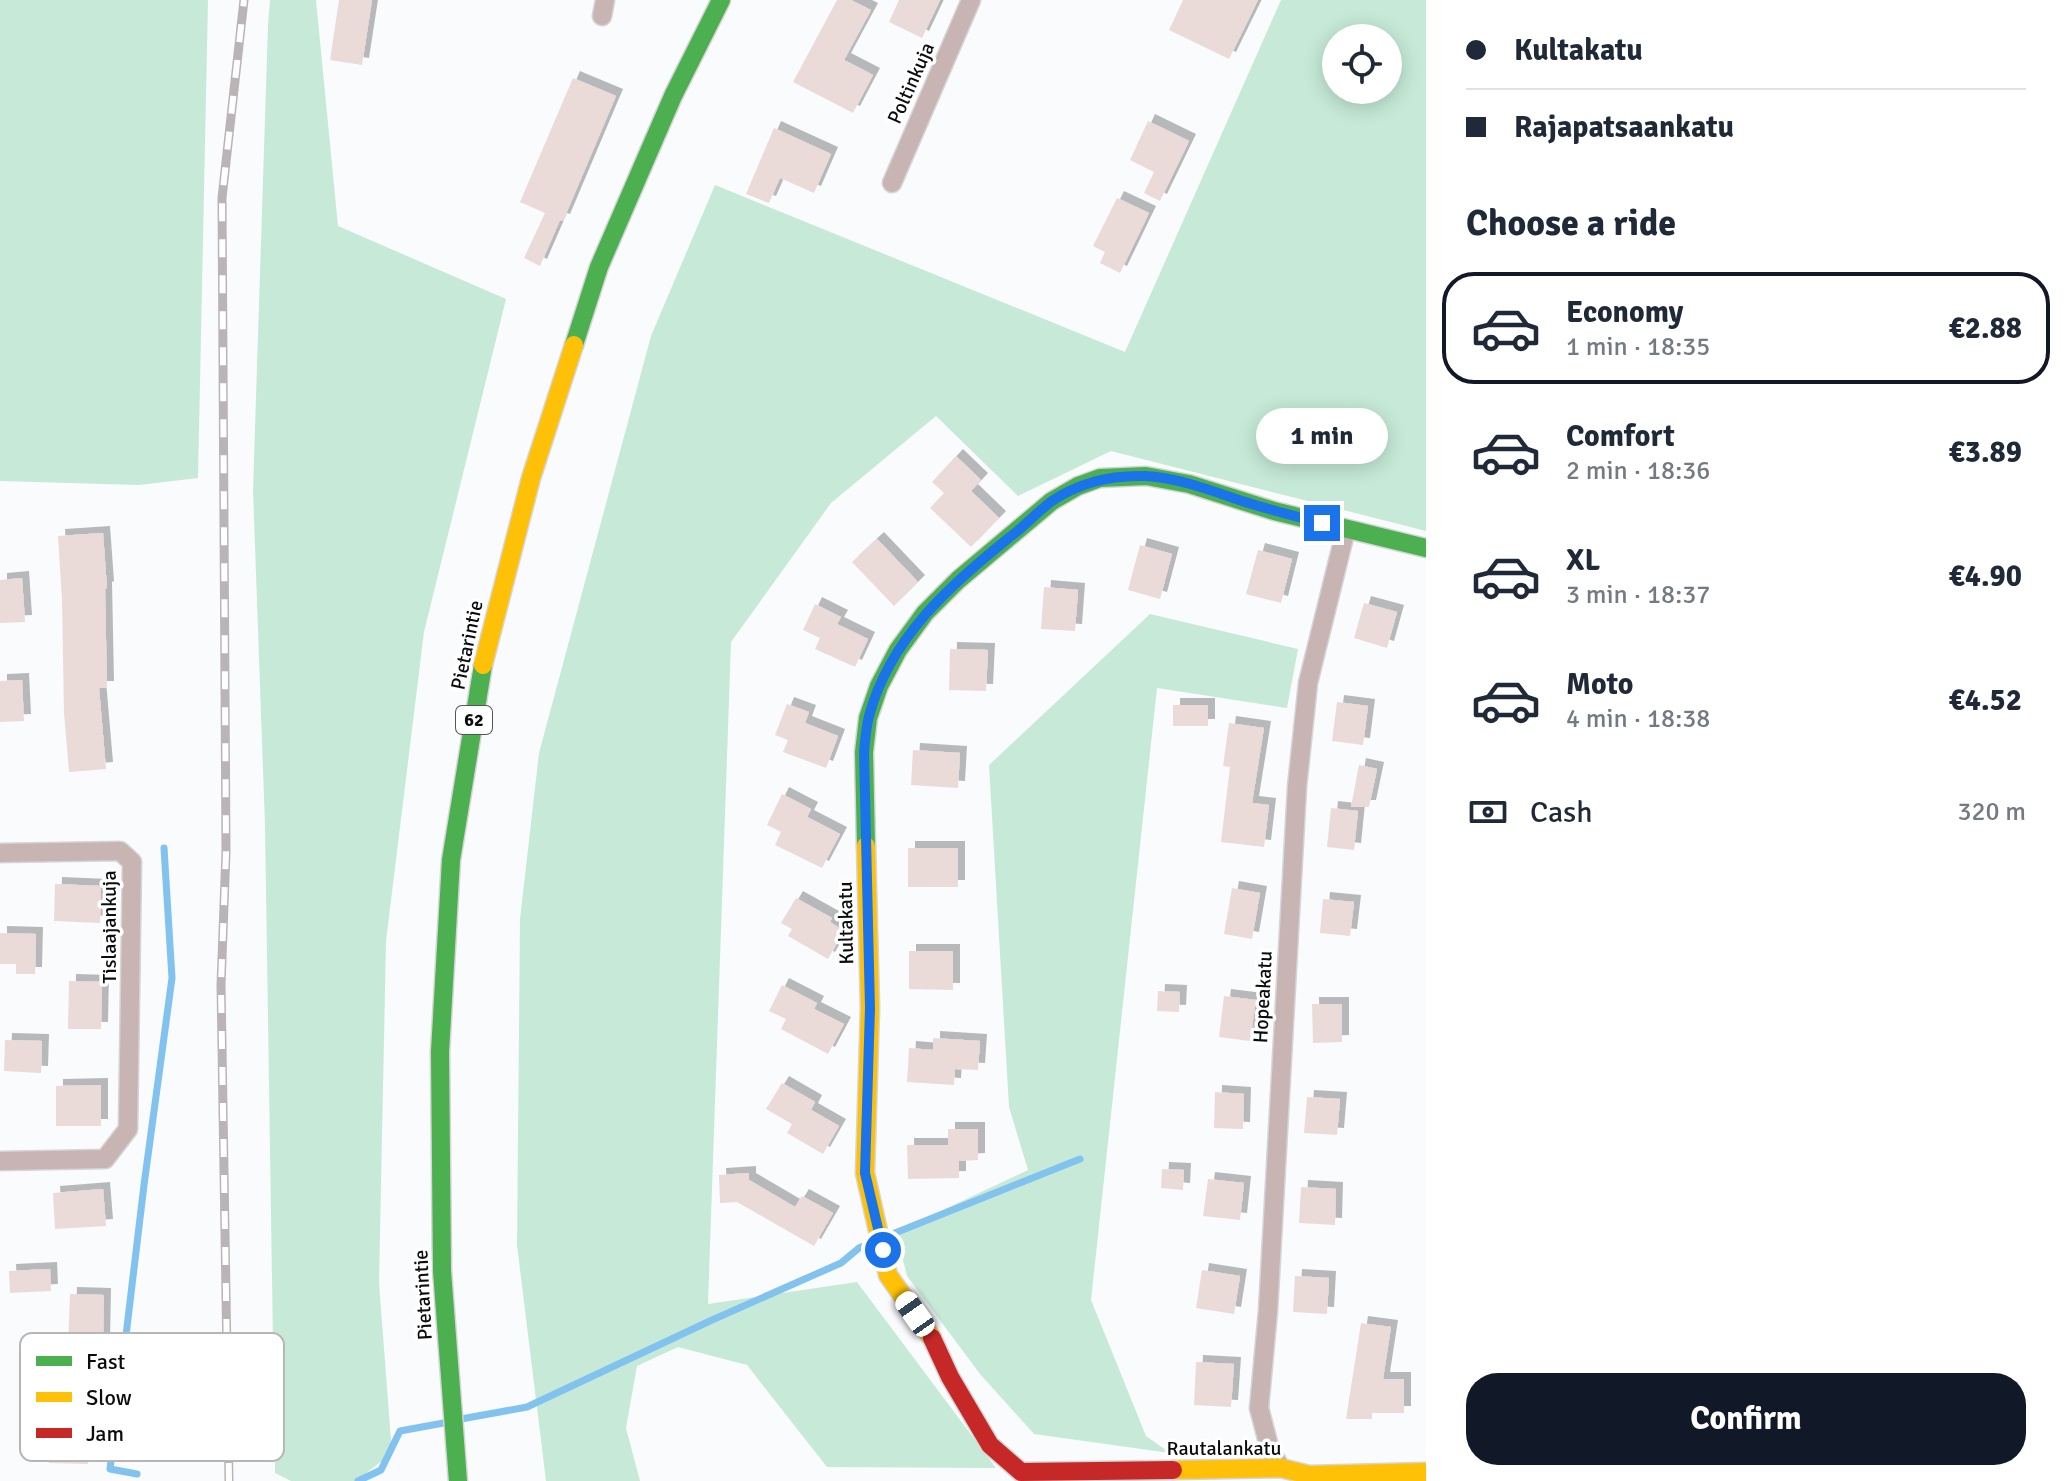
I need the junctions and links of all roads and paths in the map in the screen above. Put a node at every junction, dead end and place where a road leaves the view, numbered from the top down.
1 (721, 0) edge
2 (971, 0) edge
3 (892, 183) dead end
4 (1346, 529) junction
5 (1426, 548) edge
6 (0, 853) edge
7 (0, 1161) edge
8 (1281, 1468) junction
9 (1021, 1472) joint
10 (1426, 1472) edge
11 (458, 1481) edge

1 - 11 street, Pietarintie / 62
2 - 3 street, Poltinkuja
4 - 5 street, Kultakatu
4 - 8 street, Hopeakatu
4 - 9 street, Kultakatu
6 - 7 street, Tislaajankuja
8 - 9 street, Rautalankatu
8 - 10 street, Rautalankatu

